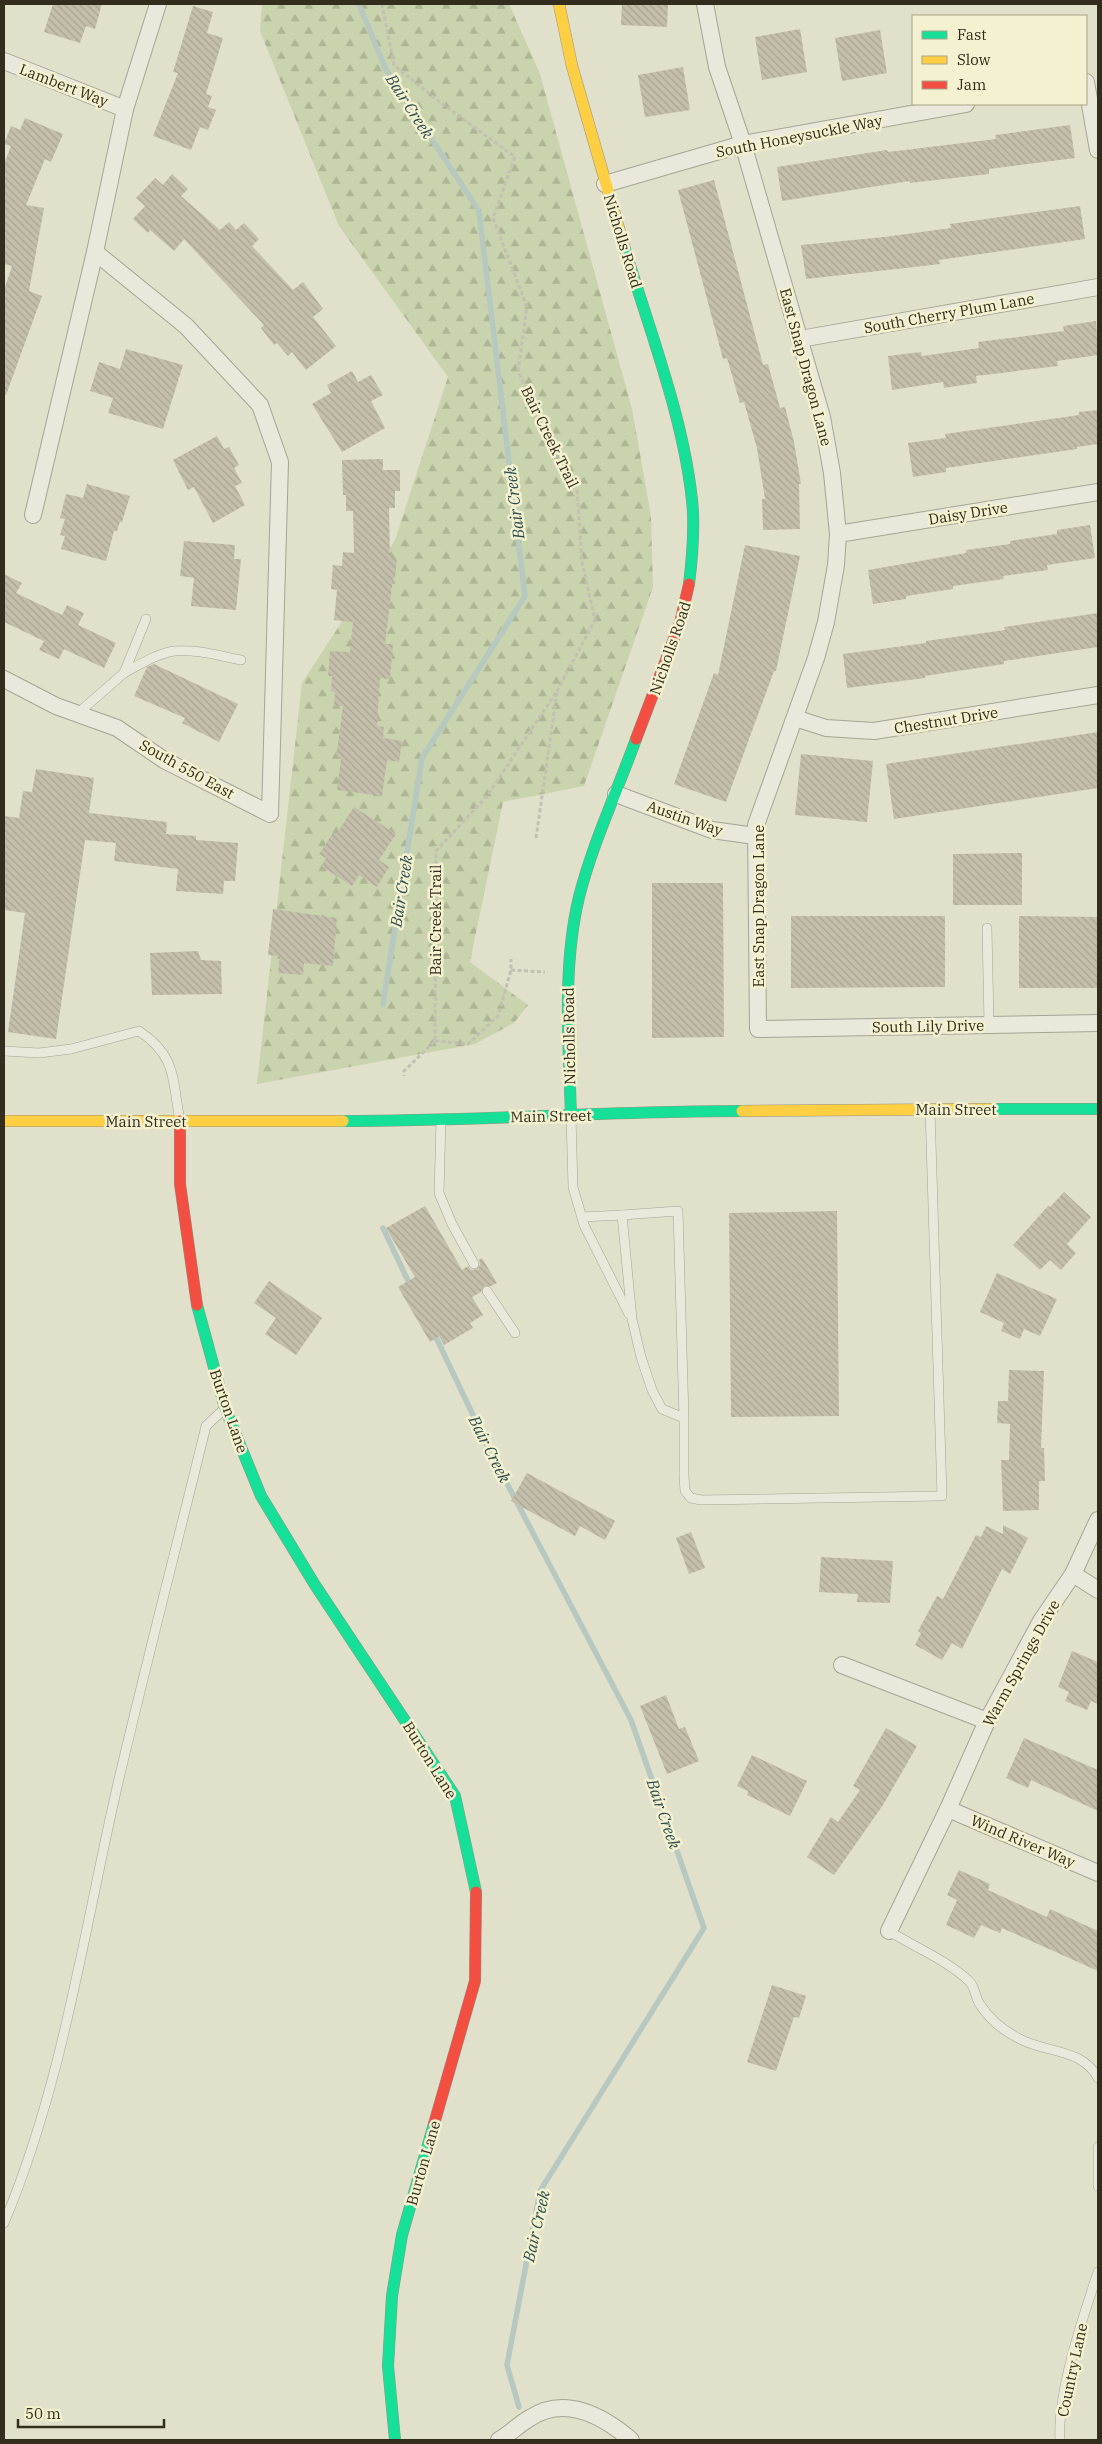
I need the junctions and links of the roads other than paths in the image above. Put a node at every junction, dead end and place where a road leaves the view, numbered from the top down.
1 (158, 4) edge
2 (559, 4) edge
3 (705, 4) edge
4 (4, 62) edge
5 (1087, 88) edge
6 (960, 105) edge
7 (124, 109) junction
8 (743, 144) junction
9 (1098, 150) edge
10 (605, 184) junction
11 (96, 252) junction
12 (1098, 287) edge
13 (800, 340) junction
14 (1098, 492) edge
15 (33, 515) dead end
16 (838, 534) junction
17 (146, 619) dead end
18 (241, 660) dead end
19 (124, 673) junction
20 (4, 679) edge
21 (1098, 695) edge
22 (77, 714) junction
23 (795, 718) junction
24 (616, 794) junction
25 (755, 836) junction
26 (987, 928) dead end
27 (1098, 1023) edge
28 (989, 1025) junction
29 (758, 1029) joint
30 (4, 1051) edge
31 (930, 1109) junction
32 (1098, 1109) edge
33 (571, 1116) junction
34 (4, 1121) edge
35 (180, 1121) junction
36 (441, 1121) junction
37 (622, 1215) junction
38 (582, 1217) junction
39 (474, 1264) dead end
40 (487, 1291) dead end
41 (632, 1319) junction
42 (514, 1333) dead end
43 (224, 1408) junction
44 (684, 1418) junction
45 (1098, 1520) edge
46 (1073, 1574) junction
47 (1098, 1590) edge
48 (842, 1665) dead end
49 (987, 1721) junction
50 (948, 1809) junction
51 (1098, 1873) edge
52 (889, 1931) joint
53 (1098, 2078) edge
54 (1098, 2147) edge
55 (1098, 2186) edge
56 (4, 2223) edge
57 (1098, 2272) edge
58 (395, 2440) edge
59 (499, 2440) edge
60 (631, 2440) edge
61 (1060, 2440) edge

1 - 7 street
2 - 10 street, Nicholls Road
3 - 8 street, East Snap Dragon Lane
4 - 7 street, Lambert Way
5 - 9 street
6 - 8 street, South Honeysuckle Way
7 - 11 street
8 - 10 street, South Honeysuckle Way
8 - 13 street, East Snap Dragon Lane
10 - 24 street, Nicholls Road
11 - 15 street
11 - 22 street, South 550 East
12 - 13 street, South Cherry Plum Lane
13 - 16 street, East Snap Dragon Lane
14 - 16 street, Daisy Drive
16 - 23 street, East Snap Dragon Lane
17 - 19 lane
18 - 19 lane
19 - 22 lane
20 - 22 street, South 550 East
21 - 23 street, Chestnut Drive
23 - 25 street, East Snap Dragon Lane
24 - 25 street, Austin Way
24 - 33 street, Nicholls Road
25 - 29 street, East Snap Dragon Lane
26 - 28 lane
27 - 28 street, South Lily Drive
28 - 29 street, South Lily Drive
30 - 35 lane
31 - 32 street, Main Street
31 - 33 street, Main Street
31 - 44 lane
33 - 36 street, Main Street
33 - 38 lane
34 - 35 street, Main Street
35 - 36 street, Main Street
35 - 43 street, Burton Lane
36 - 39 lane
37 - 38 lane
37 - 41 lane
37 - 44 lane
38 - 41 lane
40 - 42 lane
41 - 44 lane
43 - 56 lane
43 - 58 street, Burton Lane
45 - 46 street, Warm Springs Drive
46 - 47 street
46 - 49 street, Warm Springs Drive
48 - 49 street
49 - 50 street, Warm Springs Drive
50 - 51 street, Wind River Way
50 - 52 street, Warm Springs Drive
52 - 53 lane
54 - 55 lane
57 - 61 lane, Country Lane
59 - 60 street

